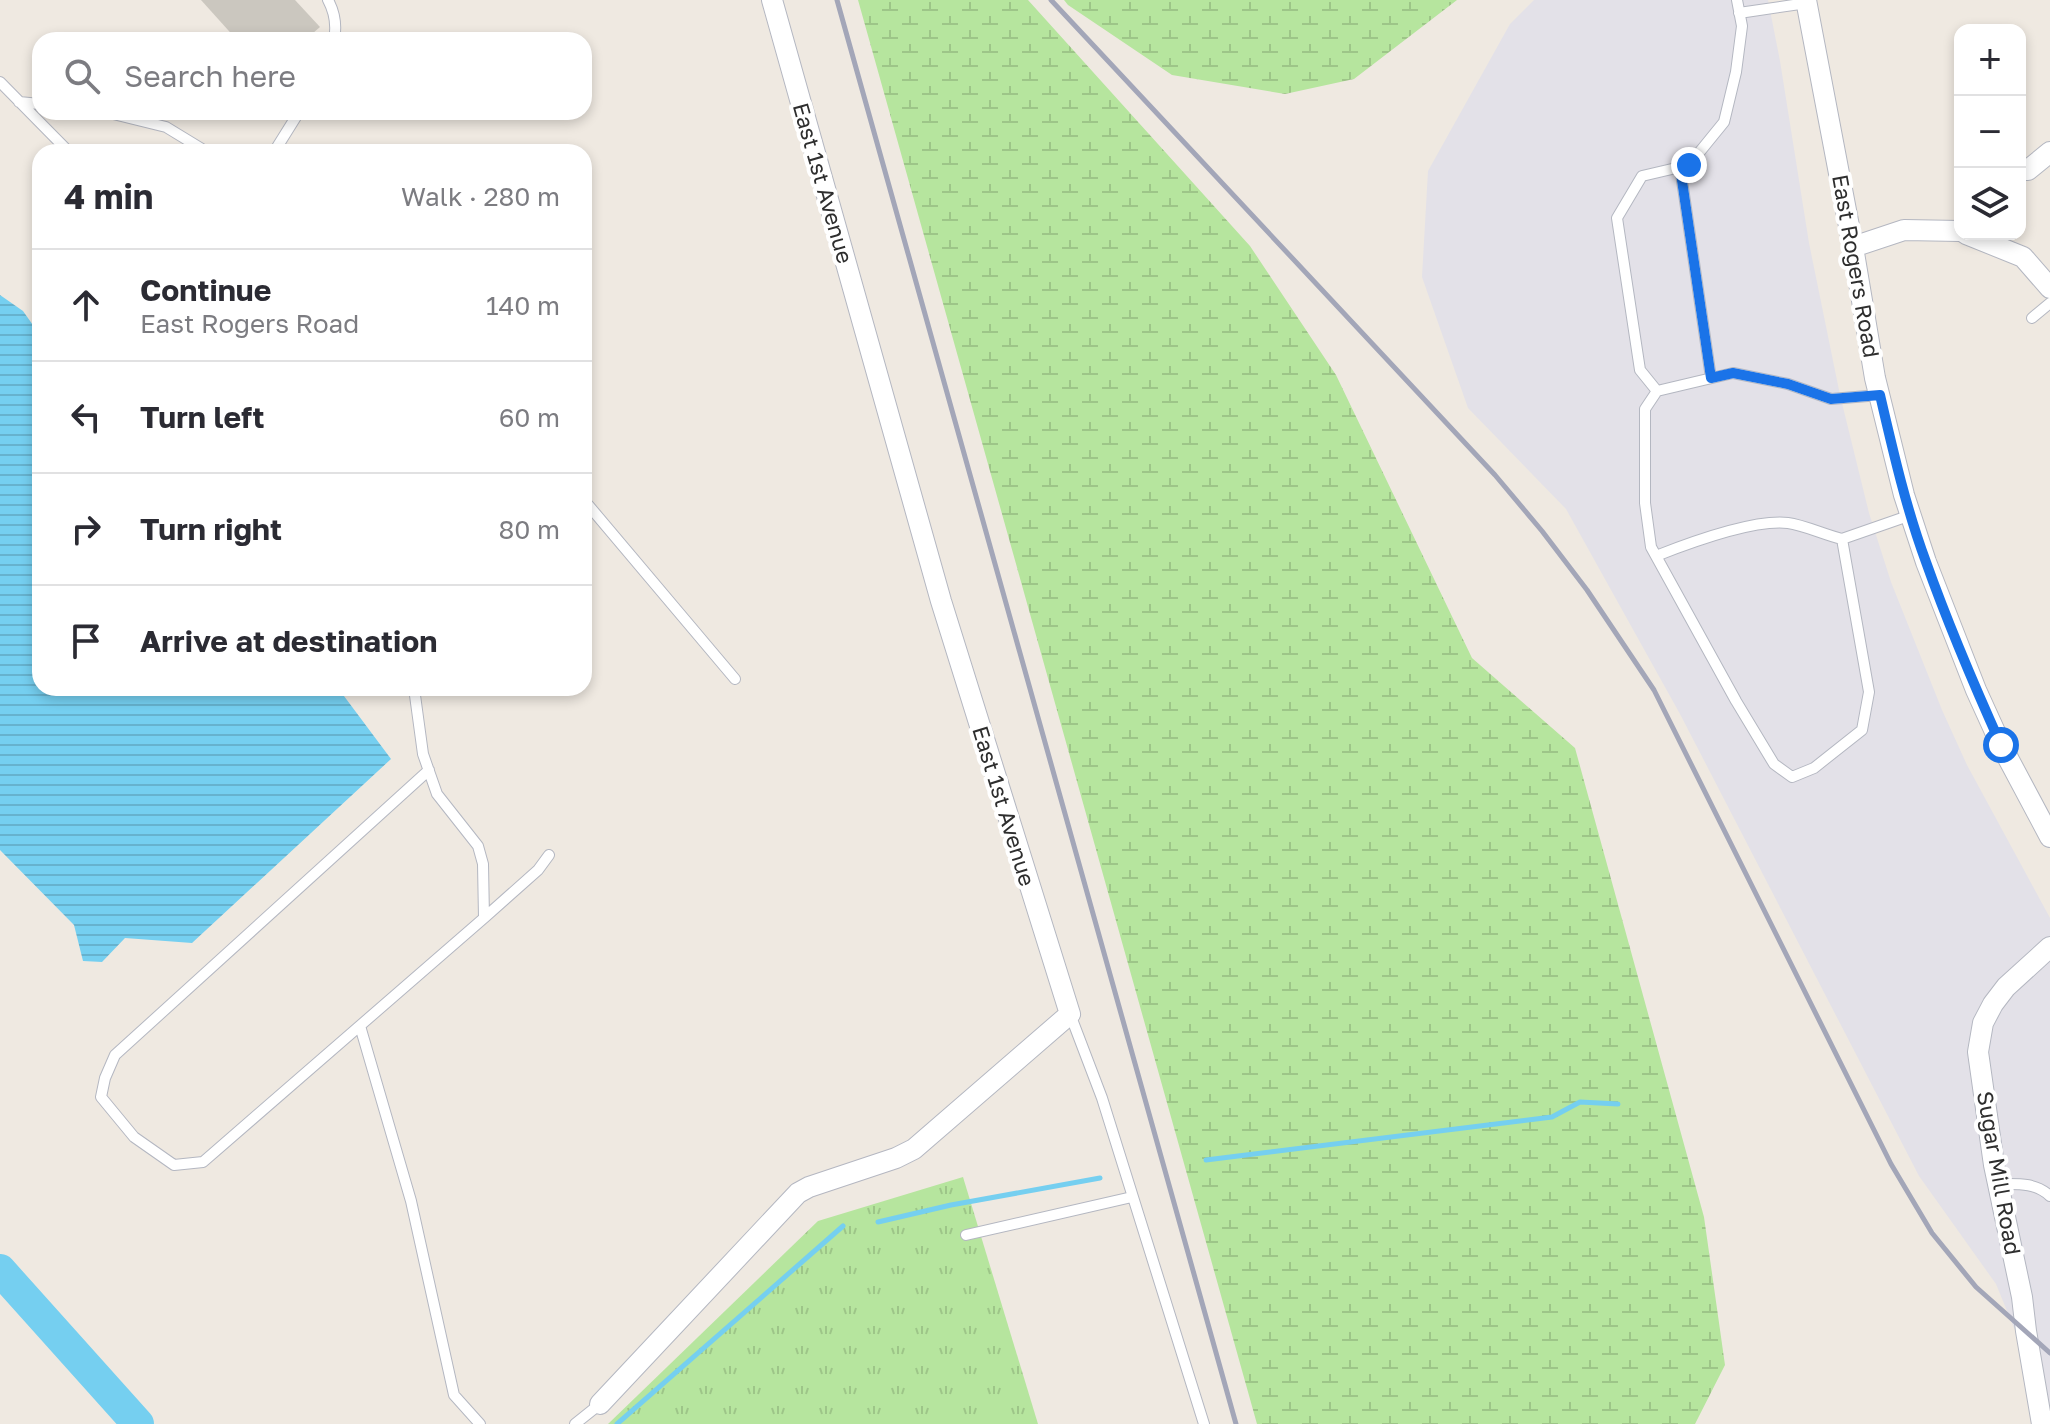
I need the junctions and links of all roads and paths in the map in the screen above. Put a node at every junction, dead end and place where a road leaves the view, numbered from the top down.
1 (328, 0) edge
2 (772, 0) edge
3 (1737, 0) edge
4 (1807, 2) edge
5 (1739, 13) junction
6 (336, 32) edge
7 (0, 82) edge
8 (19, 102) junction
9 (32, 103) edge
10 (32, 115) edge
11 (37, 120) edge
12 (138, 120) edge
13 (294, 120) edge
14 (61, 144) edge
15 (194, 144) edge
16 (279, 144) edge
17 (2050, 152) edge
18 (1680, 167) junction
19 (2026, 170) edge
20 (1954, 227) edge
21 (1988, 240) edge
22 (1853, 247) junction
23 (2050, 288) edge
24 (2050, 303) edge
25 (2032, 318) dead end
26 (1711, 378) junction
27 (1657, 391) junction
28 (1880, 395) junction
29 (592, 509) edge
30 (1911, 515) junction
31 (1842, 539) junction
32 (1656, 556) junction
33 (735, 679) dead end
34 (415, 696) edge
35 (429, 770) junction
36 (2050, 837) edge
37 (549, 855) dead end
38 (484, 918) junction
39 (2050, 947) edge
40 (1070, 1014) junction
41 (360, 1026) junction
42 (1998, 1184) junction
43 (2050, 1196) edge
44 (1132, 1197) junction
45 (966, 1235) dead end
46 (600, 1404) joint
47 (480, 1424) edge
48 (575, 1424) edge
49 (1204, 1424) edge
50 (2042, 1424) edge

1 - 6 lane
2 - 40 street, East 1st Avenue
3 - 5 lane
4 - 5 lane
4 - 22 street, East Rogers Road
5 - 18 lane
7 - 8 lane
8 - 9 lane
8 - 10 lane
11 - 14 lane
12 - 15 lane
13 - 16 lane
17 - 19 street
18 - 26 lane
18 - 27 lane
20 - 22 street
21 - 23 street
22 - 28 street, East Rogers Road
24 - 25 lane
26 - 27 lane
26 - 28 lane
27 - 32 lane
28 - 30 street, East Rogers Road
29 - 33 lane
30 - 31 lane
30 - 36 street, East Rogers Road
31 - 32 lane
31 - 32 lane
34 - 35 lane
35 - 38 lane
35 - 41 lane
37 - 38 lane
38 - 41 lane
39 - 42 street, Sugar Mill Road
40 - 44 lane
40 - 46 street
41 - 47 lane
42 - 43 lane
42 - 50 street, Sugar Mill Road
44 - 45 lane
44 - 49 lane
46 - 48 lane

